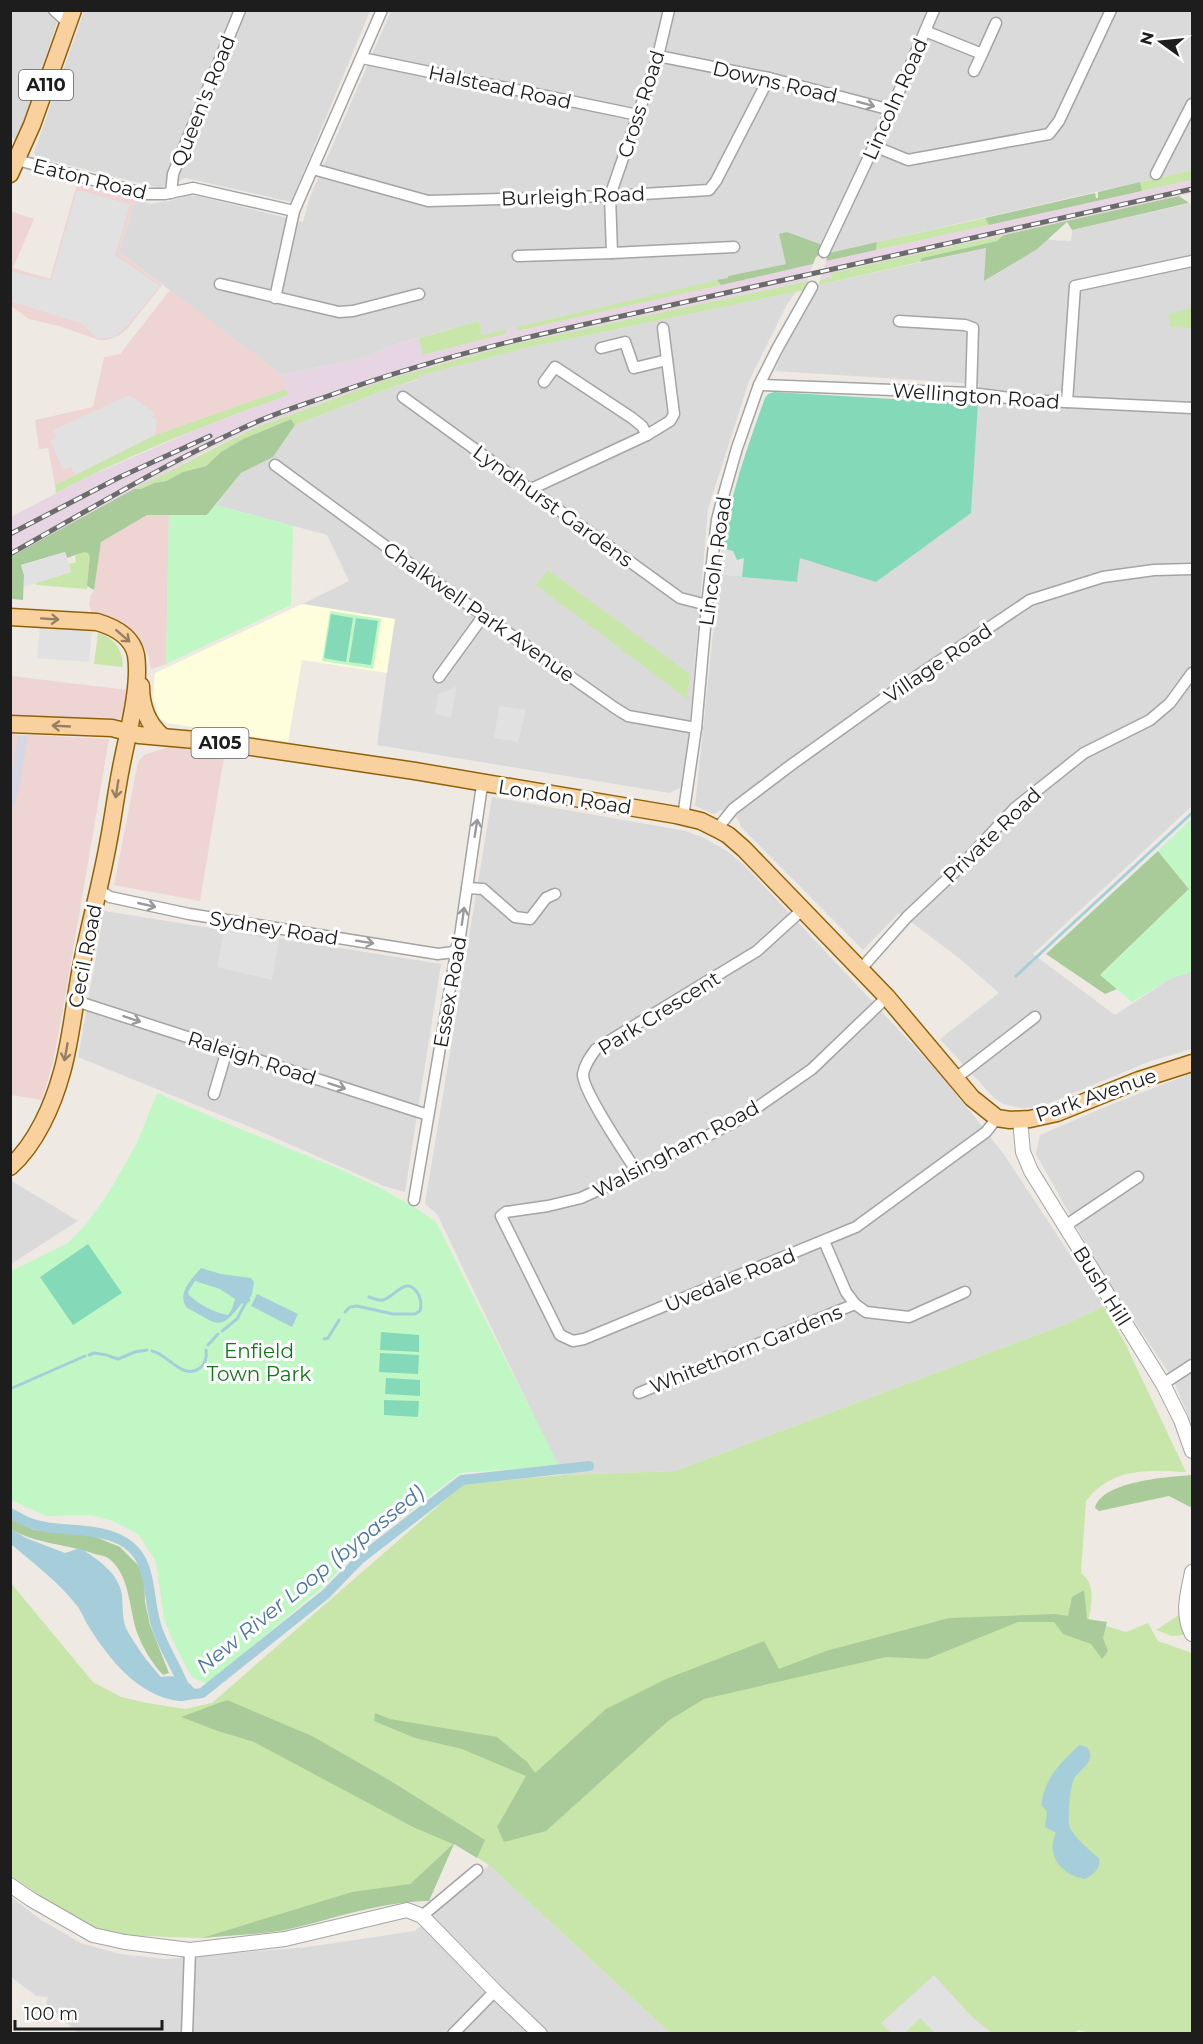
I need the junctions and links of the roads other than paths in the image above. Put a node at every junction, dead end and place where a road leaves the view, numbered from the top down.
1 (54, 10) edge
2 (240, 10) edge
3 (382, 10) edge
4 (934, 10) edge
5 (1111, 10) edge
6 (667, 11) edge
7 (70, 17) edge
8 (996, 23) dead end
9 (925, 31) junction
10 (982, 54) junction
11 (658, 56) junction
12 (362, 58) junction
13 (974, 71) dead end
14 (769, 78) junction
15 (1192, 104) edge
16 (891, 110) junction
17 (638, 115) junction
18 (1189, 121) edge
19 (874, 146) junction
20 (14, 167) edge
21 (313, 169) junction
22 (1156, 174) dead end
23 (171, 193) junction
24 (610, 196) junction
25 (294, 211) junction
26 (734, 247) dead end
27 (824, 252) dead end
28 (612, 254) junction
29 (518, 256) dead end
30 (1192, 261) edge
31 (220, 284) dead end
32 (812, 287) dead end
33 (419, 294) dead end
34 (275, 298) junction
35 (899, 321) dead end
36 (663, 328) dead end
37 (601, 348) dead end
38 (667, 360) junction
39 (544, 382) dead end
40 (759, 385) junction
41 (971, 393) junction
42 (403, 397) dead end
43 (1067, 402) junction
44 (1192, 408) edge
45 (647, 435) junction
46 (275, 465) dead end
47 (529, 490) junction
48 (1192, 569) edge
49 (706, 605) junction
50 (484, 615) junction
51 (10, 617) edge
52 (137, 671) junction
53 (1192, 673) edge
54 (439, 677) dead end
55 (10, 724) edge
56 (696, 728) junction
57 (129, 732) junction
58 (162, 736) junction
59 (484, 784) junction
60 (683, 817) junction
61 (717, 829) junction
62 (98, 888) junction
63 (467, 888) junction
64 (555, 894) dead end
65 (801, 910) junction
66 (454, 952) junction
67 (860, 970) junction
68 (886, 997) junction
69 (76, 1001) junction
70 (1035, 1017) dead end
71 (227, 1050) junction
72 (1192, 1063) edge
73 (956, 1078) junction
74 (214, 1094) dead end
75 (428, 1115) junction
76 (998, 1118) junction
77 (1020, 1120) junction
78 (10, 1167) edge
79 (637, 1172) junction
80 (1138, 1177) dead end
81 (414, 1200) dead end
82 (501, 1216) joint
83 (1065, 1226) junction
84 (824, 1241) junction
85 (965, 1292) dead end
86 (855, 1304) junction
87 (1192, 1365) edge
88 (1164, 1384) junction
89 (639, 1393) dead end
90 (1192, 1451) edge
91 (1192, 1572) edge
92 (1192, 1634) edge
93 (477, 1870) dead end
94 (10, 1885) edge
95 (422, 1916) junction
96 (190, 1950) junction
97 (495, 1991) junction
98 (188, 2034) edge
99 (453, 2034) edge
100 (540, 2034) edge

1 - 7 street
2 - 23 street, Queen's Road
3 - 12 street
4 - 9 street, Lincoln Road
5 - 19 street
6 - 11 street, Cross Road
7 - 20 main road, A110
8 - 10 street
9 - 10 street
9 - 16 street, Lincoln Road
10 - 13 street
11 - 14 street, Downs Road
11 - 17 street, Cross Road
12 - 17 street, Halstead Road
12 - 21 street
14 -> 16 street, Downs Road
14 - 24 street, Burleigh Road
15 - 18 street
16 - 19 street, Lincoln Road
17 - 24 street, Cross Road
18 - 22 street
19 - 27 street, Lincoln Road
20 - 23 street, Eaton Road
21 - 24 street, Burleigh Road
21 - 25 street
23 - 25 street, Eaton Road
24 - 28 street
25 - 34 street
26 - 28 street
28 - 29 street
30 - 43 street
31 - 34 street
32 - 40 street, Lincoln Road
33 - 34 street
35 - 41 street
36 - 38 street
37 - 38 street
38 - 45 street
39 - 45 street
40 - 41 street, Wellington Road
40 - 49 street, Lincoln Road
41 - 43 street, Wellington Road
42 - 47 street, Lyndhurst Gardens
43 - 44 street, Wellington Road
45 - 47 street
46 - 50 street, Chalkwell Park Avenue
47 - 49 street, Lyndhurst Gardens
48 - 61 street, Village Road
49 - 56 street, Lincoln Road
50 - 54 street
50 - 56 street, Chalkwell Park Avenue
51 -> 52 main road
52 - 57 main road, Cecil Road
52 - 58 main road
53 - 67 street, Private Road
57 -> 55 main road, London Road
56 - 60 street, Lincoln Road
57 - 58 main road, London Road / A105
57 -> 62 main road, Cecil Road
58 - 59 main road, London Road / A105
59 - 60 main road, London Road / A105
63 -> 59 street, Essex Road
60 - 61 main road, London Road / A105
61 - 65 main road, London Road / A105
62 -> 66 street, Sydney Road
62 - 69 main road, Cecil Road
63 - 64 street
66 -> 63 street, Essex Road
65 - 67 main road, London Road / A105
65 - 79 street, Park Crescent
66 - 75 street, Essex Road
67 - 68 main road, London Road / A105
68 - 73 main road, London Road / A105
68 - 79 street, Walsingham Road
69 -> 71 street, Raleigh Road
69 -> 78 main road, Cecil Road
70 - 73 street
71 - 74 street
71 -> 75 street, Raleigh Road
72 - 77 main road, Park Avenue
73 - 76 main road, London Road / A105
75 - 81 street, Essex Road
76 - 77 main road, Park Avenue
76 - 84 street, Uvedale Road
77 - 83 street, Bush Hill
79 - 82 street, Walsingham Road
80 - 83 street
82 - 84 street, Uvedale Road
83 - 88 street, Bush Hill
84 - 86 street, Whitethorn Gardens
85 - 86 street
86 - 89 street, Whitethorn Gardens
87 - 88 street
88 - 90 street, Bush Hill
91 - 92 street
93 - 95 street
94 - 96 street
95 - 96 street
95 - 97 street
96 - 98 street
97 - 99 street
97 - 100 street

